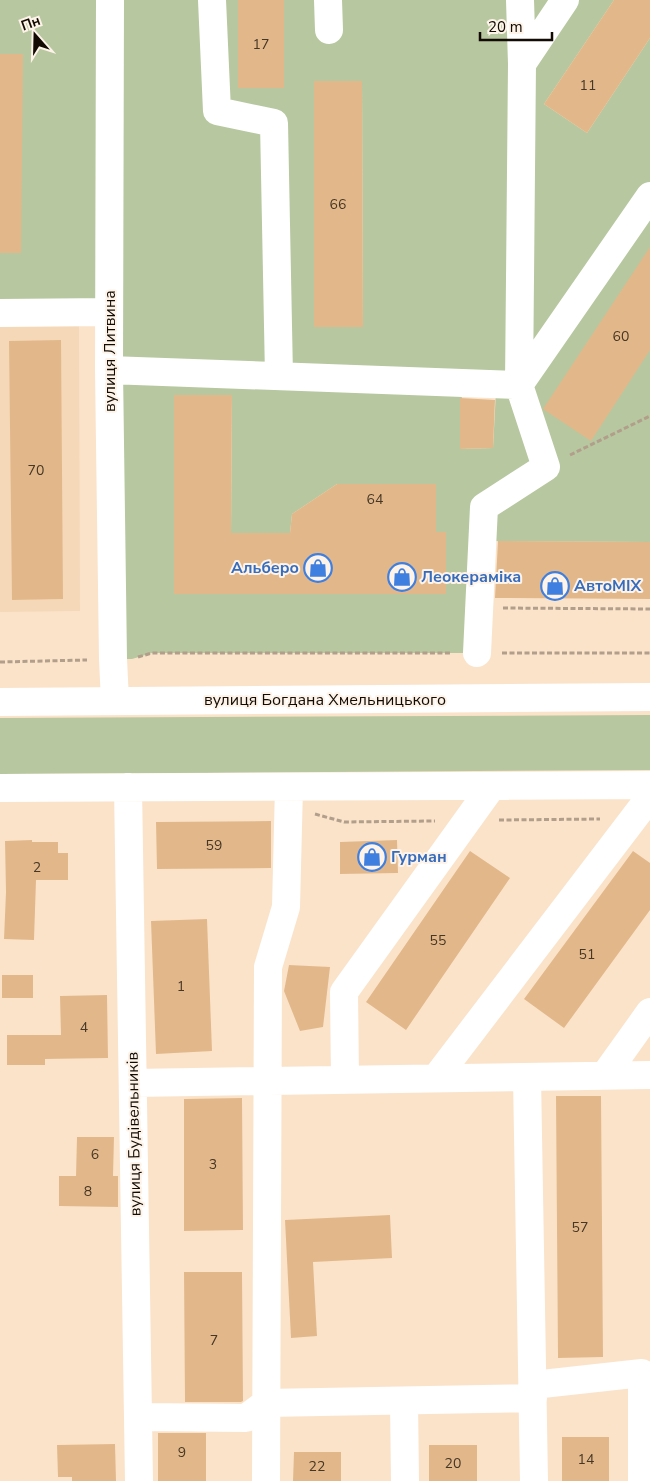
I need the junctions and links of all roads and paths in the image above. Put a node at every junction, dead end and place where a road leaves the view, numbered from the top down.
1 (110, 0) edge
2 (212, 0) edge
3 (328, 0) edge
4 (520, 0) edge
5 (565, 0) edge
6 (329, 30) dead end
7 (522, 64) junction
8 (650, 196) edge
9 (110, 312) junction
10 (0, 313) edge
11 (109, 370) junction
12 (279, 376) junction
13 (519, 385) junction
14 (650, 416) edge
15 (546, 467) junction
16 (479, 607) junction
17 (650, 610) edge
18 (477, 653) junction
19 (650, 653) edge
20 (113, 659) junction
21 (0, 662) edge
22 (650, 697) edge
23 (116, 701) junction
24 (0, 702) edge
25 (650, 785) edge
26 (492, 786) junction
27 (128, 787) junction
28 (289, 787) junction
29 (0, 788) edge
30 (650, 797) edge
31 (650, 1012) edge
32 (605, 1075) junction
33 (650, 1075) edge
34 (527, 1077) junction
35 (436, 1078) junction
36 (345, 1079) junction
37 (268, 1081) junction
38 (133, 1082) junction
39 (647, 1370) edge
40 (533, 1391) junction
41 (404, 1400) junction
42 (266, 1404) junction
43 (138, 1417) junction
44 (139, 1481) edge
45 (266, 1481) edge
46 (404, 1481) edge
47 (534, 1481) edge
48 (642, 1481) edge

1 - 9 street, вулиця Литвина
2 - 12 street
3 - 6 street
4 - 7 street
5 - 7 street
7 - 13 street
8 - 13 street
9 - 10 street
9 - 11 street, вулиця Литвина
11 - 12 street
11 - 20 street, вулиця Литвина
12 - 13 street
13 - 15 street
14 - 15 path
15 - 16 street
16 - 17 path
16 - 18 street
18 - 19 path
18 - 20 path
20 - 21 path
20 - 23 street, вулиця Литвина
22 - 23 street, вулиця Богдана Хмельницького
23 - 24 street, вулиця Богдана Хмельницького
25 - 26 street
26 - 28 street
26 - 36 street
27 - 28 street
27 - 29 street
27 - 38 street, вулиця Будівельників
28 - 37 street
30 - 35 street
31 - 32 street
32 - 33 street
32 - 34 street
34 - 35 street
34 - 40 street
35 - 36 street
36 - 37 street
37 - 38 street
37 - 42 street
38 - 43 street, вулиця Будівельників
39 - 40 street
39 - 48 street
40 - 41 street
40 - 47 street
41 - 42 street
41 - 46 street
42 - 43 street
42 - 45 street
43 - 44 street, вулиця Будівельників

